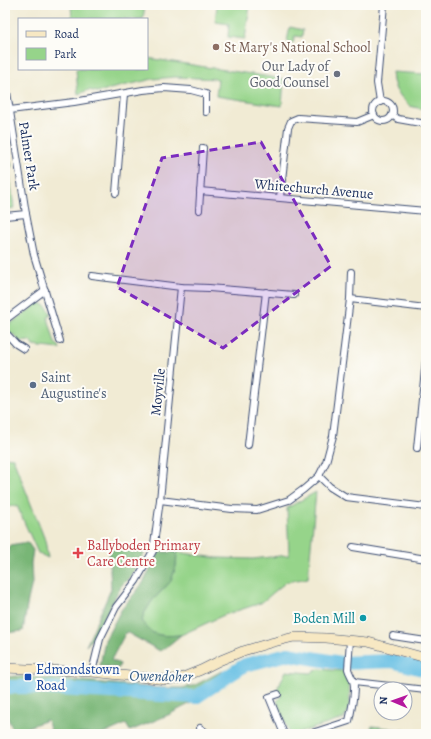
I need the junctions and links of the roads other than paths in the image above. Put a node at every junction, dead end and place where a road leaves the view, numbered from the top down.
1 (384, 5) edge
2 (5, 79) edge
3 (124, 94) junction
4 (380, 102) junction
5 (10, 110) junction
6 (206, 112) dead end
7 (392, 114) junction
8 (374, 115) junction
9 (426, 124) edge
10 (202, 148) dead end
11 (200, 191) junction
12 (116, 194) dead end
13 (280, 198) junction
14 (199, 210) dead end
15 (426, 211) edge
16 (26, 214) junction
17 (5, 216) edge
18 (352, 272) dead end
19 (92, 276) dead end
20 (181, 286) junction
21 (45, 290) junction
22 (266, 292) junction
23 (294, 294) dead end
24 (350, 299) junction
25 (426, 308) edge
26 (5, 320) edge
27 (5, 332) edge
28 (60, 341) dead end
29 (24, 349) dead end
30 (426, 360) edge
31 (248, 445) dead end
32 (417, 448) dead end
33 (319, 476) junction
34 (160, 500) junction
35 (426, 507) edge
36 (353, 547) dead end
37 (426, 559) edge
38 (393, 636) dead end
39 (350, 640) junction
40 (426, 641) edge
41 (426, 658) edge
42 (5, 668) edge
43 (92, 672) junction
44 (354, 682) junction
45 (426, 690) edge
46 (278, 694) dead end
47 (200, 728) dead end
48 (208, 734) edge
49 (284, 734) edge
50 (309, 734) edge

1 - 4 street
2 - 5 street, Palmer Park
3 - 5 street
3 - 6 street
3 - 12 street
4 - 7 street
4 - 8 street
5 - 16 street, Palmer Park
7 - 8 street
7 - 9 street
8 - 13 street
10 - 11 street
11 - 13 street, Whitechurch Avenue
11 - 14 street
13 - 15 street, Whitechurch Avenue
16 - 17 street
16 - 21 street, Palmer Park
18 - 24 street
19 - 20 street
20 - 22 street
20 - 34 street, Moyville
21 - 26 street
21 - 28 street, Palmer Park
22 - 23 street
22 - 31 street
24 - 25 street
24 - 33 street
27 - 29 street
30 - 32 street
33 - 34 street
33 - 35 street
34 - 43 street, Moyville
36 - 37 street
38 - 40 street
39 - 41 main road
39 - 43 main road
39 - 44 street
42 - 43 main road
44 - 45 street
44 - 50 street
46 - 49 street
47 - 48 street

